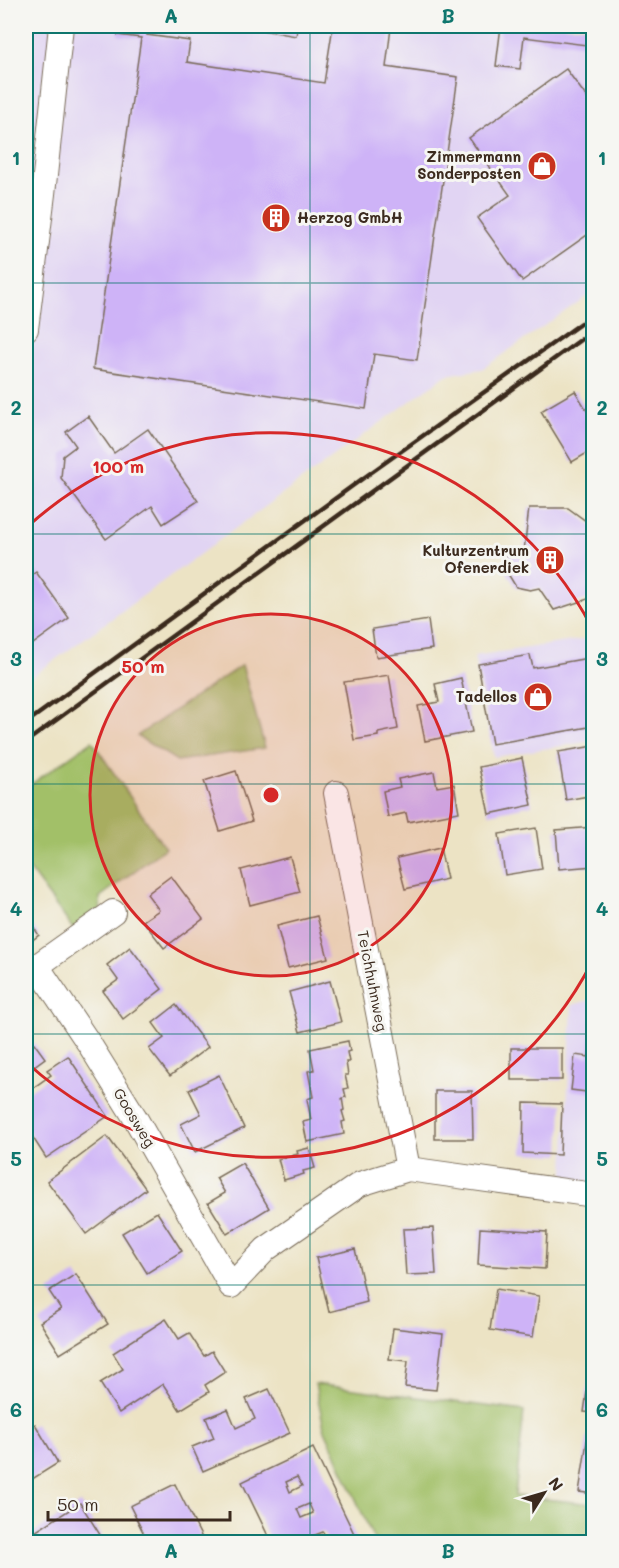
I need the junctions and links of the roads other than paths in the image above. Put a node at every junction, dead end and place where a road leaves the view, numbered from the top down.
1 (61, 26) edge
2 (26, 329) edge
3 (336, 793) dead end
4 (113, 912) dead end
5 (31, 970) edge
6 (408, 1169) junction
7 (594, 1195) edge

1 - 2 street
3 - 6 street, Teichhuhnweg
4 - 5 street
5 - 6 street, Goosweg
6 - 7 street

